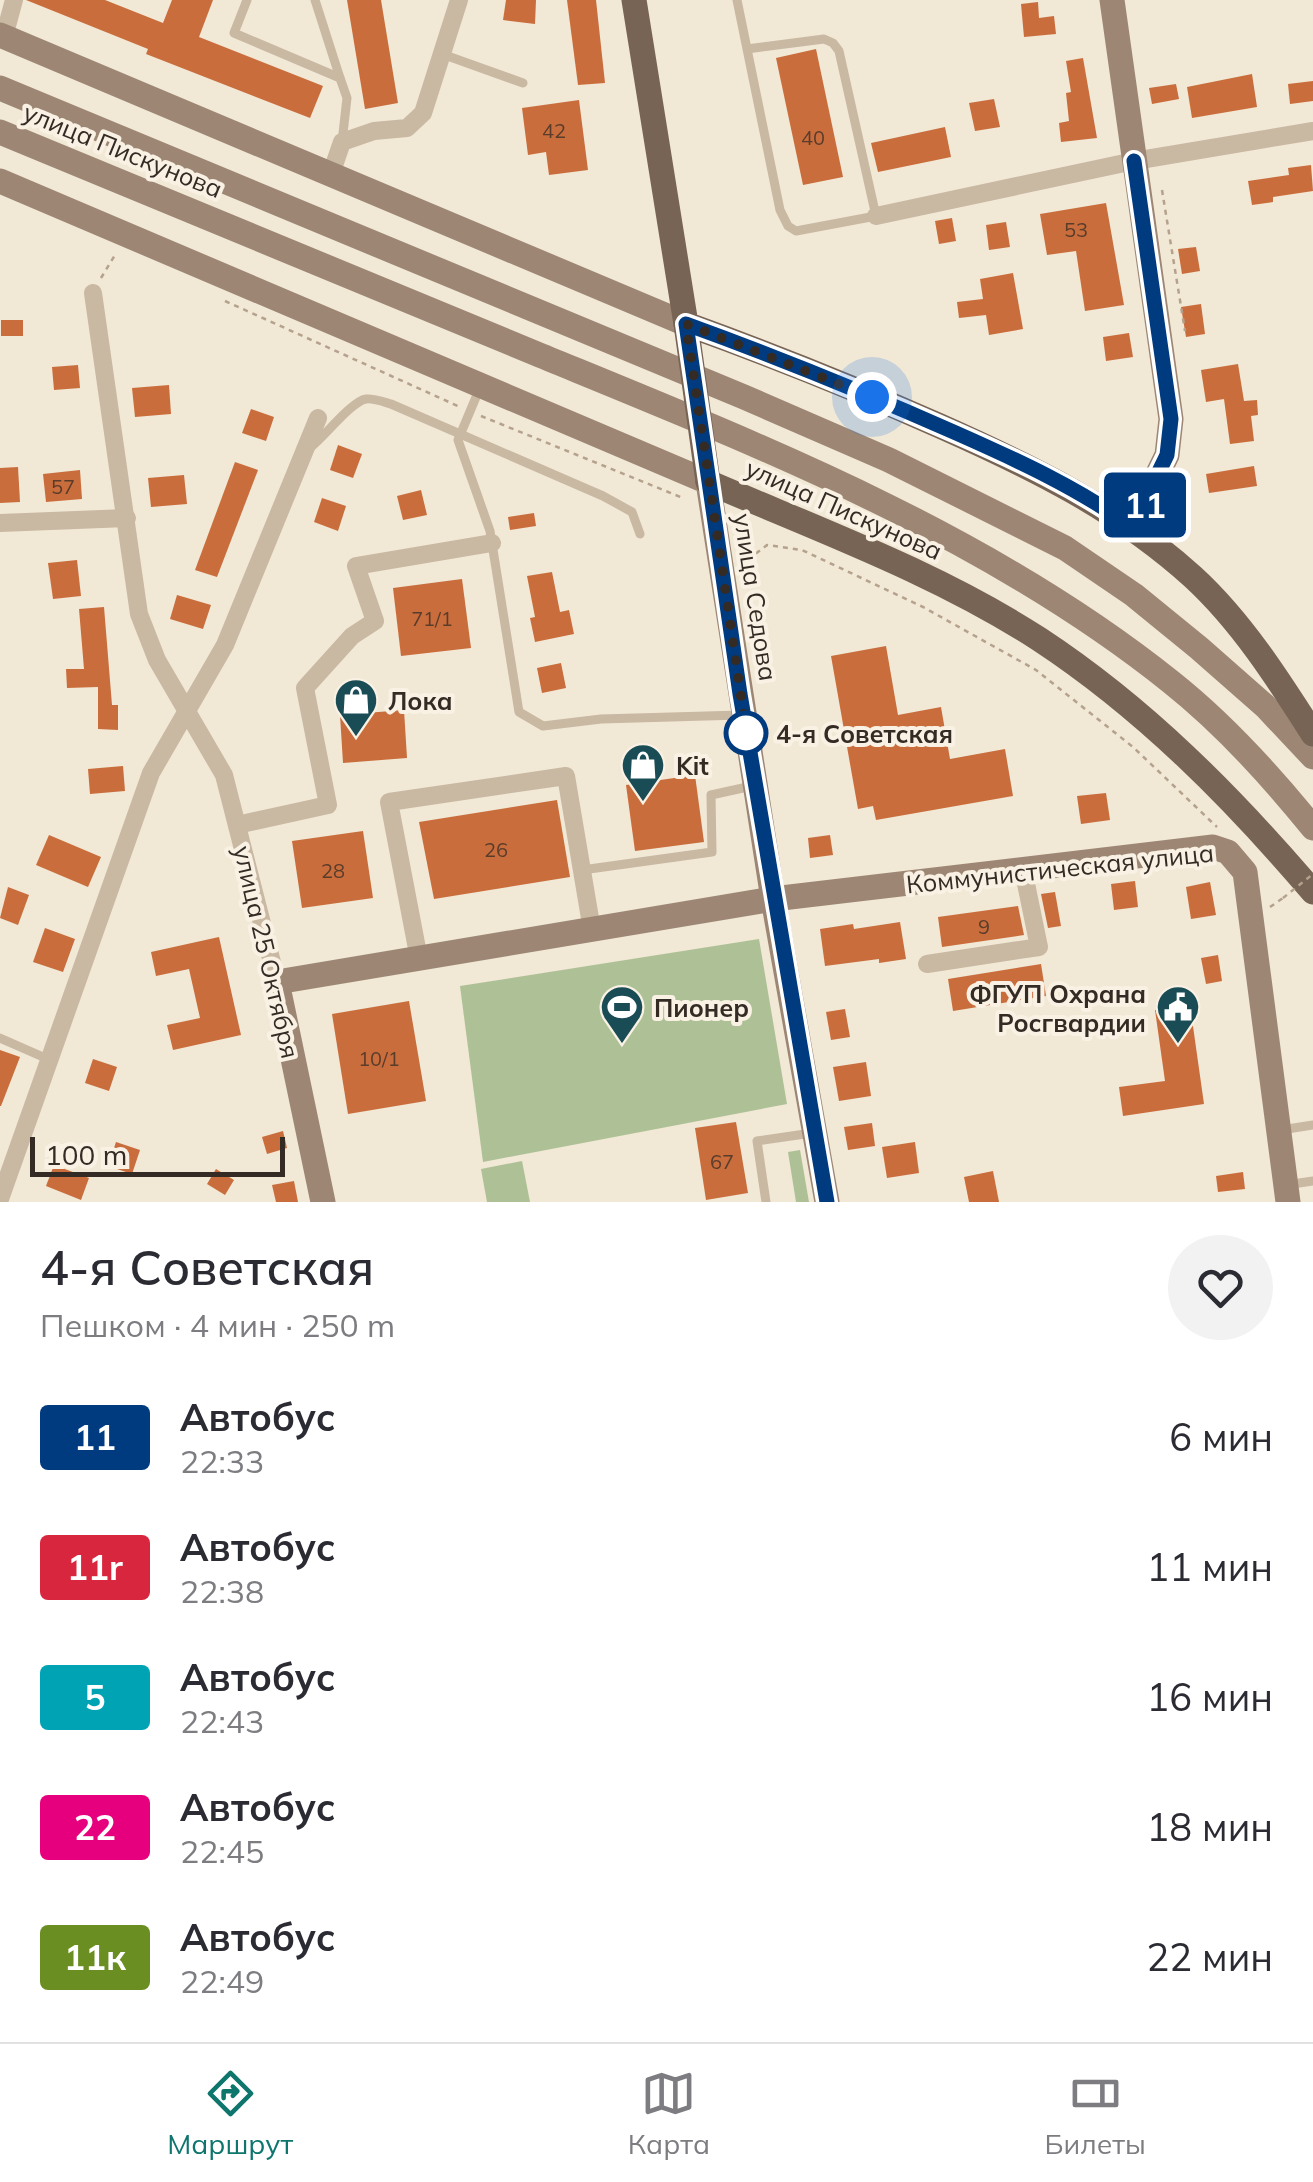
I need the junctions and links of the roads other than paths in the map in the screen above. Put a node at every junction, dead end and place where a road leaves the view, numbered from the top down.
1 (14, 0) edge
2 (247, 0) edge
3 (315, 0) edge
4 (459, 0) edge
5 (634, 0) edge
6 (738, 0) edge
7 (1112, 0) edge
8 (2, 36) edge
9 (748, 49) junction
10 (442, 54) junction
11 (340, 78) junction
12 (523, 83) dead end
13 (0, 88) edge
14 (1313, 131) edge
15 (0, 132) edge
16 (342, 142) junction
17 (1134, 161) junction
18 (331, 174) junction
19 (0, 181) edge
20 (876, 216) junction
21 (94, 292) road end
22 (686, 324) junction
23 (482, 385) junction
24 (318, 418) dead end
25 (460, 436) junction
26 (302, 454) junction
27 (708, 482) junction
28 (126, 518) junction
29 (0, 522) edge
30 (1132, 527) junction
31 (640, 534) dead end
32 (492, 544) junction
33 (189, 710) junction
34 (743, 715) junction
35 (1313, 734) edge
36 (1313, 757) edge
37 (755, 786) junction
38 (237, 825) junction
39 (1313, 828) edge
40 (1023, 869) junction
41 (582, 870) junction
42 (1313, 892) edge
43 (774, 899) junction
44 (592, 930) junction
45 (419, 958) junction
46 (927, 964) dead end
47 (277, 982) junction
48 (0, 1038) edge
49 (50, 1060) junction
50 (1313, 1125) edge
51 (1279, 1130) junction
52 (814, 1133) junction
53 (1313, 1180) edge
54 (1287, 1194) edge
55 (0, 1199) edge
56 (323, 1202) edge
57 (766, 1202) edge
58 (827, 1202) edge

1 - 8 street
2 - 11 lane
3 - 11 lane
4 - 10 street
5 - 22 main road, улица Седова
6 - 9 lane
7 - 17 main road
8 - 18 main road
9 - 20 lane
9 - 20 lane
10 - 12 lane
10 - 16 street
11 - 16 lane
13 - 36 main road, улица Пискунова
14 - 17 street
15 - 39 main road, улица Пискунова
16 - 18 street
17 - 20 street
17 - 30 main road
18 - 22 main road
19 - 23 main road, улица Пискунова
21 - 28 street, улица 25 Октября
22 - 27 main road, улица Седова, bridge
22 - 30 main road
23 - 25 lane
23 - 27 main road, улица Пискунова
24 - 26 street
25 - 26 lane
25 - 31 lane
25 - 32 lane
26 - 33 street
27 - 34 main road, улица Седова
27 - 42 main road, улица Пискунова
28 - 29 street
28 - 33 street, улица 25 Октября
30 - 35 main road
32 - 34 lane
32 - 38 street
33 - 38 street, улица 25 Октября
33 - 49 street
34 - 37 main road, улица Седова
37 - 41 lane
37 - 43 main road, улица Седова
38 - 47 street, улица 25 Октября
40 - 43 main road, Коммунистическая улица
40 - 46 street
40 - 51 main road, Коммунистическая улица
41 - 44 street
41 - 45 street
43 - 44 main road, Коммунистическая улица
43 - 52 main road, улица Седова
44 - 45 main road, Коммунистическая улица
45 - 47 main road, Коммунистическая улица
47 - 56 main road, улица 25 Октября
48 - 49 lane
49 - 55 street
50 - 51 lane
51 - 54 main road, Коммунистическая улица
52 - 57 lane
52 - 58 main road, улица Седова
53 - 54 lane

